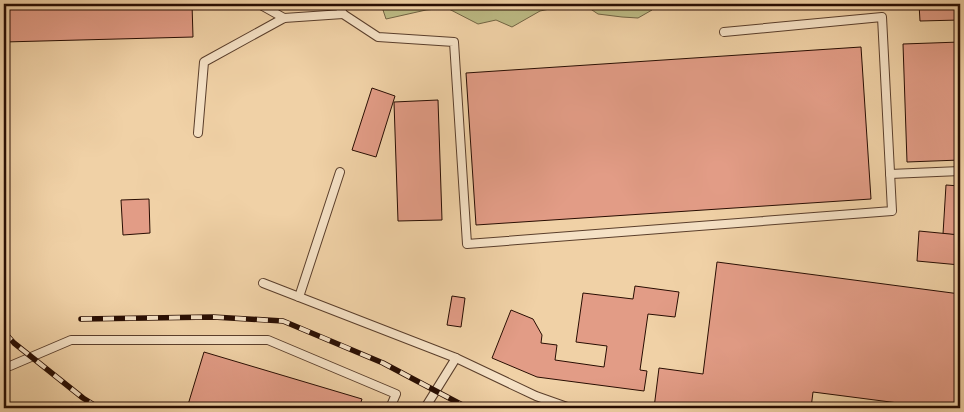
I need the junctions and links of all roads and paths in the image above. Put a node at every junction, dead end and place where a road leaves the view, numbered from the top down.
1 (259, 4) edge
2 (338, 4) edge
3 (342, 14) junction
4 (284, 18) junction
5 (724, 32) dead end
6 (198, 133) dead end
7 (960, 171) edge
8 (340, 172) dead end
9 (890, 174) junction
10 (262, 283) dead end
11 (299, 297) junction
12 (456, 358) junction
13 (4, 364) edge
14 (390, 408) edge
15 (425, 408) edge
16 (570, 408) edge

1 - 4 lane
2 - 3 lane
3 - 4 lane
3 - 9 lane
4 - 6 lane
5 - 9 lane
7 - 9 lane
8 - 11 lane
10 - 11 lane
11 - 12 lane
12 - 15 lane
12 - 16 lane
13 - 14 lane

